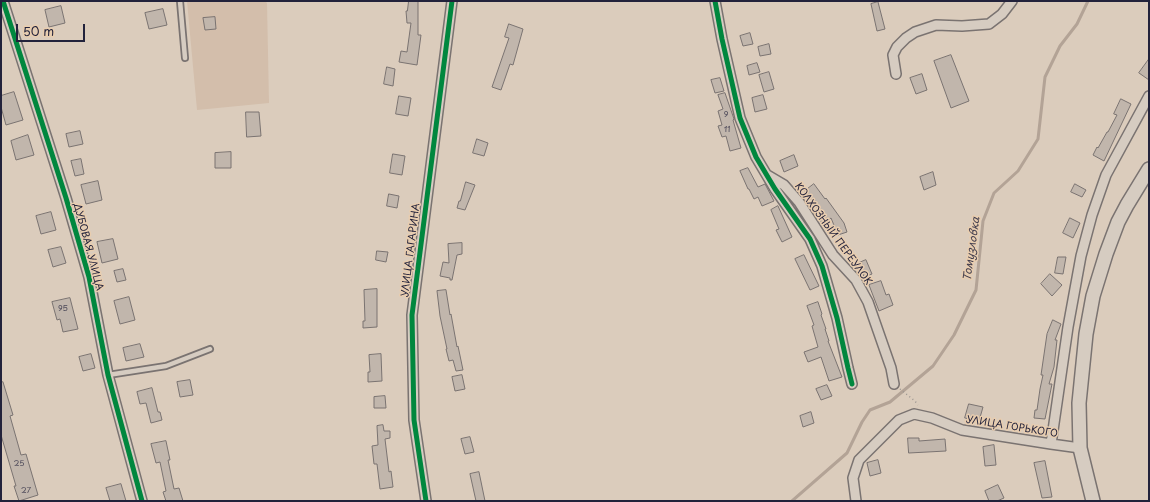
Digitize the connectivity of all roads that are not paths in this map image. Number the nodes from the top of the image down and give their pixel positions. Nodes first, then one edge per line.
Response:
1 (3, 1) edge
2 (180, 1) edge
3 (452, 1) edge
4 (715, 1) edge
5 (1012, 1) edge
6 (185, 58) dead end
7 (896, 74) dead end
8 (1149, 96) edge
9 (1149, 169) edge
10 (766, 174) junction
11 (210, 349) dead end
12 (108, 374) junction
13 (852, 384) dead end
14 (894, 384) road end
15 (1051, 444) junction
16 (1080, 448) junction
17 (142, 501) edge
18 (426, 501) edge
19 (856, 501) edge
20 (1093, 501) edge

1 - 12 street, ДУБОВАЯ УЛИЦА
2 - 6 lane
3 - 18 street, УЛИЦА ГАГАРИНА
4 - 10 street, КОЛХОЗНЫЙ ПЕРЕУЛОК
5 - 7 street
8 - 15 street
9 - 16 main road
10 - 13 street, КОЛХОЗНЫЙ ПЕРЕУЛОК
10 - 14 street, КОЛХОЗНЫЙ ПЕРЕУЛОК
11 - 12 lane
12 - 17 street, ДУБОВАЯ УЛИЦА
15 - 16 street, УЛИЦА ГОРЬКОГО
15 - 19 street, УЛИЦА ГОРЬКОГО
16 - 20 main road

